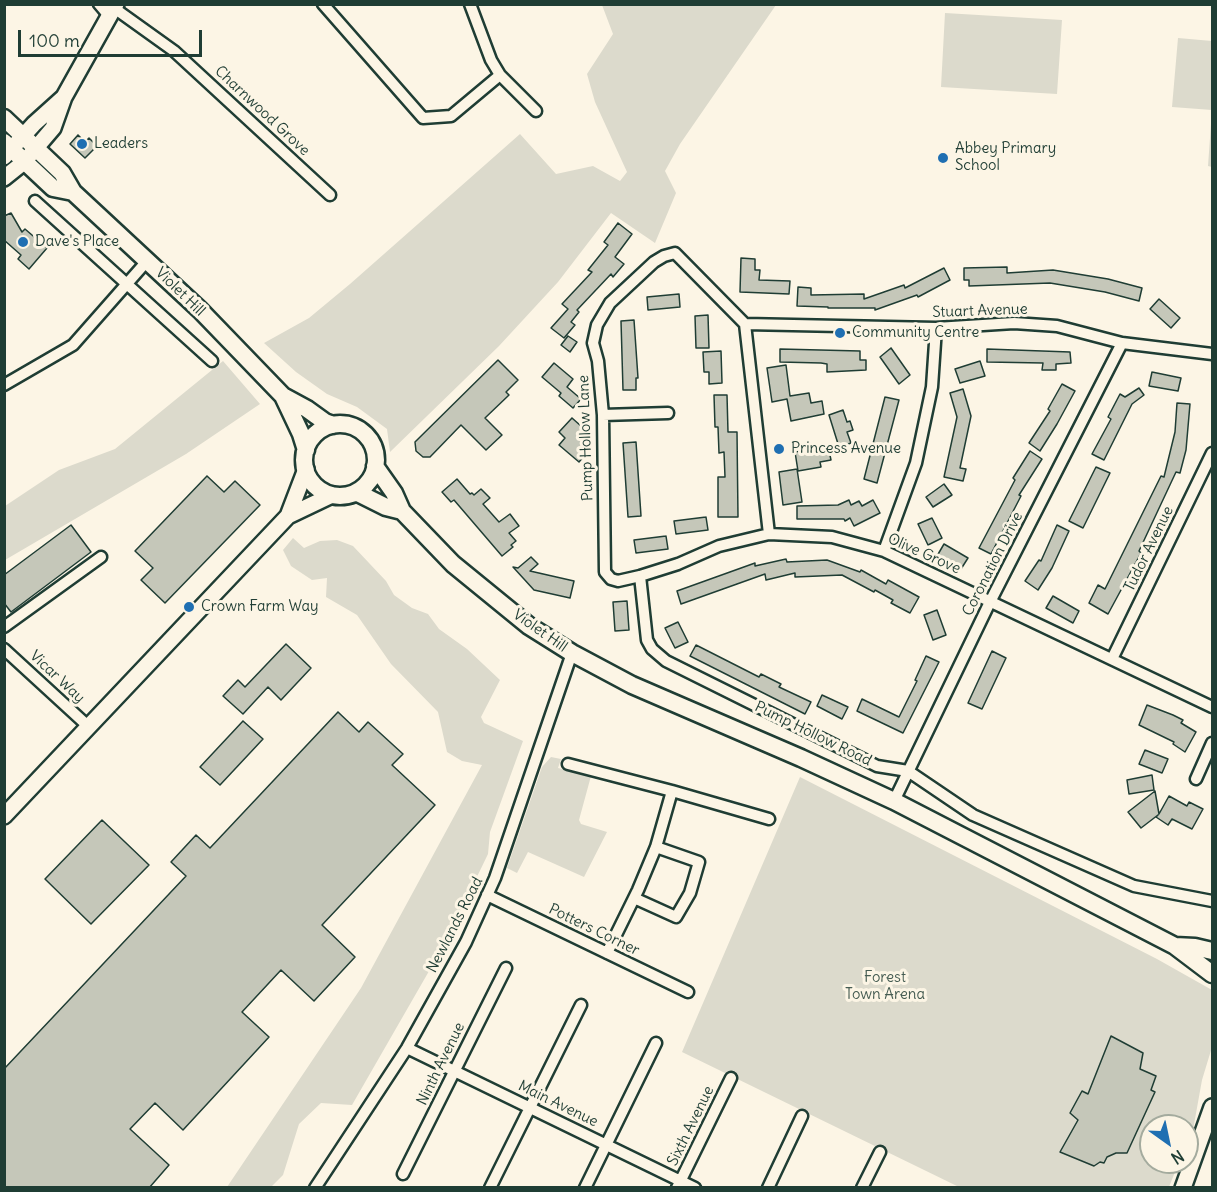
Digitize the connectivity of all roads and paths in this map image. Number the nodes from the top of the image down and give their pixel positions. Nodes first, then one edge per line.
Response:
1 (99, 4) edge
2 (323, 4) edge
3 (470, 4) edge
4 (114, 10) edge
5 (500, 75) junction
6 (536, 111) dead end
7 (4, 118) edge
8 (17, 149) edge
9 (4, 178) edge
10 (330, 195) dead end
11 (35, 201) dead end
12 (147, 261) junction
13 (127, 284) junction
14 (745, 324) junction
15 (936, 328) junction
16 (1122, 343) junction
17 (1212, 354) edge
18 (213, 361) dead end
19 (4, 385) edge
20 (283, 396) junction
21 (668, 413) dead end
22 (603, 415) junction
23 (333, 425) junction
24 (306, 450) junction
25 (1212, 453) edge
26 (375, 466) junction
27 (306, 469) junction
28 (356, 492) junction
29 (332, 495) junction
30 (402, 511) junction
31 (288, 516) junction
32 (769, 534) junction
33 (605, 540) joint
34 (884, 551) junction
35 (101, 557) dead end
36 (640, 576) junction
37 (990, 602) junction
38 (4, 627) edge
39 (4, 649) edge
40 (572, 653) junction
41 (1112, 659) junction
42 (1212, 707) edge
43 (89, 727) junction
44 (1212, 743) edge
45 (568, 764) dead end
46 (908, 771) junction
47 (1196, 779) dead end
48 (672, 791) junction
49 (894, 801) junction
50 (4, 816) edge
51 (769, 819) dead end
52 (656, 847) junction
53 (487, 895) junction
54 (634, 898) junction
55 (1212, 901) edge
56 (1212, 945) edge
57 (1175, 946) junction
58 (1195, 946) junction
59 (1212, 951) edge
60 (608, 953) junction
61 (1212, 959) edge
62 (506, 968) dead end
63 (1212, 974) edge
64 (688, 992) dead end
65 (581, 1005) dead end
66 (656, 1043) dead end
67 (407, 1048) junction
68 (454, 1071) junction
69 (731, 1078) dead end
70 (529, 1107) junction
71 (1212, 1107) edge
72 (802, 1116) dead end
73 (606, 1144) junction
74 (880, 1152) dead end
75 (403, 1174) dead end
76 (679, 1184) edge
77 (315, 1188) edge
78 (490, 1188) edge
79 (585, 1188) edge
80 (695, 1188) edge
81 (768, 1188) edge
82 (862, 1188) edge
83 (1183, 1188) edge

1 - 4 street, Charnwood Grove
2 - 5 street
3 - 5 street
4 - 8 street
4 - 10 street, Charnwood Grove
5 - 6 street
7 - 8 main road, Violet Hill
8 - 9 street
8 - 12 main road, Violet Hill
11 - 13 street
12 - 13 street
12 - 20 main road, Violet Hill
13 - 18 street
13 - 19 street
14 - 15 street, Stuart Avenue
14 - 22 street, Pump Hollow Lane
14 - 32 street
15 - 16 street, Stuart Avenue
15 - 34 street
16 - 17 street, Stuart Avenue
16 - 37 street, Coronation Drive
20 - 23 main road, Violet Hill
20 - 24 main road, Violet Hill
21 - 22 street
22 - 33 street, Pump Hollow Lane
23 - 24 main road
23 - 26 main road
24 - 27 main road
25 - 41 street, Tudor Avenue
26 - 28 main road
26 - 30 main road, Violet Hill
27 - 29 main road
27 - 31 street
28 - 29 main road
28 - 30 main road, Violet Hill
29 - 31 street
30 - 40 main road, Violet Hill
31 - 43 street
32 - 34 street, Olive Grove
32 - 36 street, Olive Grove
33 - 36 street, Olive Grove
34 - 37 street, Olive Grove
35 - 38 street
36 - 46 street, Pump Hollow Road
37 - 41 street, Olive Grove
37 - 46 street, Coronation Drive
39 - 43 street, Vicar Way
40 - 49 main road, Pump Hollow Road
40 - 53 street, Newlands Road
41 - 42 street, Olive Grove
43 - 50 street
44 - 47 street
45 - 48 street
46 - 49 street, Coronation Drive
46 - 55 street, Pump Hollow Road
48 - 51 street
48 - 52 street
49 - 57 main road, Pump Hollow Road
52 - 54 street
52 - 54 street
53 - 60 street, Potters Corner
53 - 67 street, Newlands Road
54 - 60 street
56 - 58 main road
57 - 58 main road, Pump Hollow Road
57 - 63 main road, Pump Hollow Road
58 - 59 main road, Pump Hollow Road
58 - 61 main road
60 - 64 street, Potters Corner
62 - 68 street, Ninth Avenue
65 - 70 street
66 - 73 street
67 - 68 street, Main Avenue
67 - 77 street, Newlands Road
68 - 70 street, Main Avenue
68 - 75 street, Ninth Avenue
69 - 76 street, Sixth Avenue
70 - 73 street, Main Avenue
70 - 78 street
71 - 83 street
72 - 81 street
73 - 76 street, Main Avenue
73 - 79 street
74 - 82 street
76 - 80 street, Main Avenue

